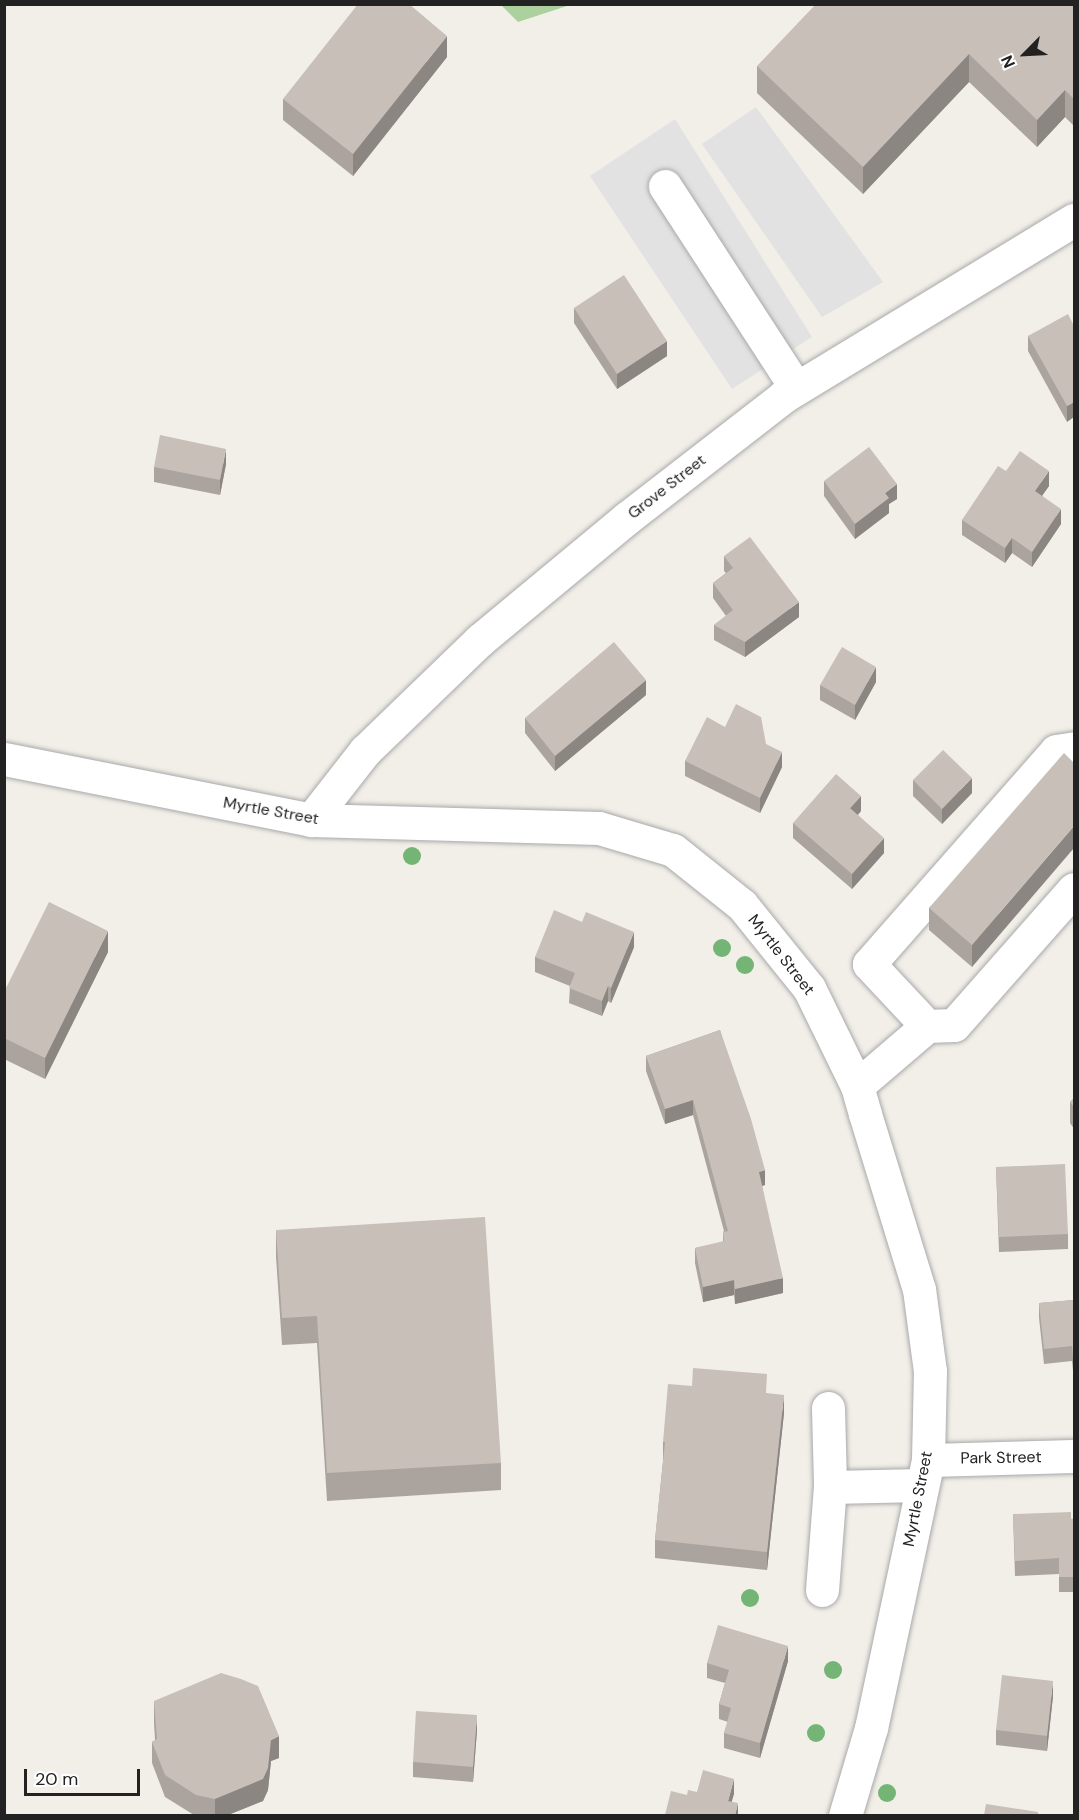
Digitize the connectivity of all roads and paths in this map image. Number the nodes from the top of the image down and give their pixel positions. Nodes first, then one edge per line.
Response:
1 (665, 186) dead end
2 (1074, 220) edge
3 (796, 388) junction
4 (1074, 748) edge
5 (4, 759) edge
6 (311, 820) junction
7 (1074, 889) edge
8 (927, 1026) junction
9 (857, 1086) junction
10 (828, 1408) dead end
11 (1074, 1456) edge
12 (925, 1472) junction
13 (830, 1487) junction
14 (822, 1590) dead end
15 (845, 1815) edge

1 - 3 street
2 - 3 street, Grove Street
3 - 6 street, Grove Street
4 - 8 street
5 - 6 street, Myrtle Street
6 - 9 street, Myrtle Street
7 - 8 street
8 - 9 street
9 - 12 street, Myrtle Street
10 - 13 street
11 - 12 street, Park Street
12 - 13 street, Park Street
12 - 15 street, Myrtle Street
13 - 14 street

